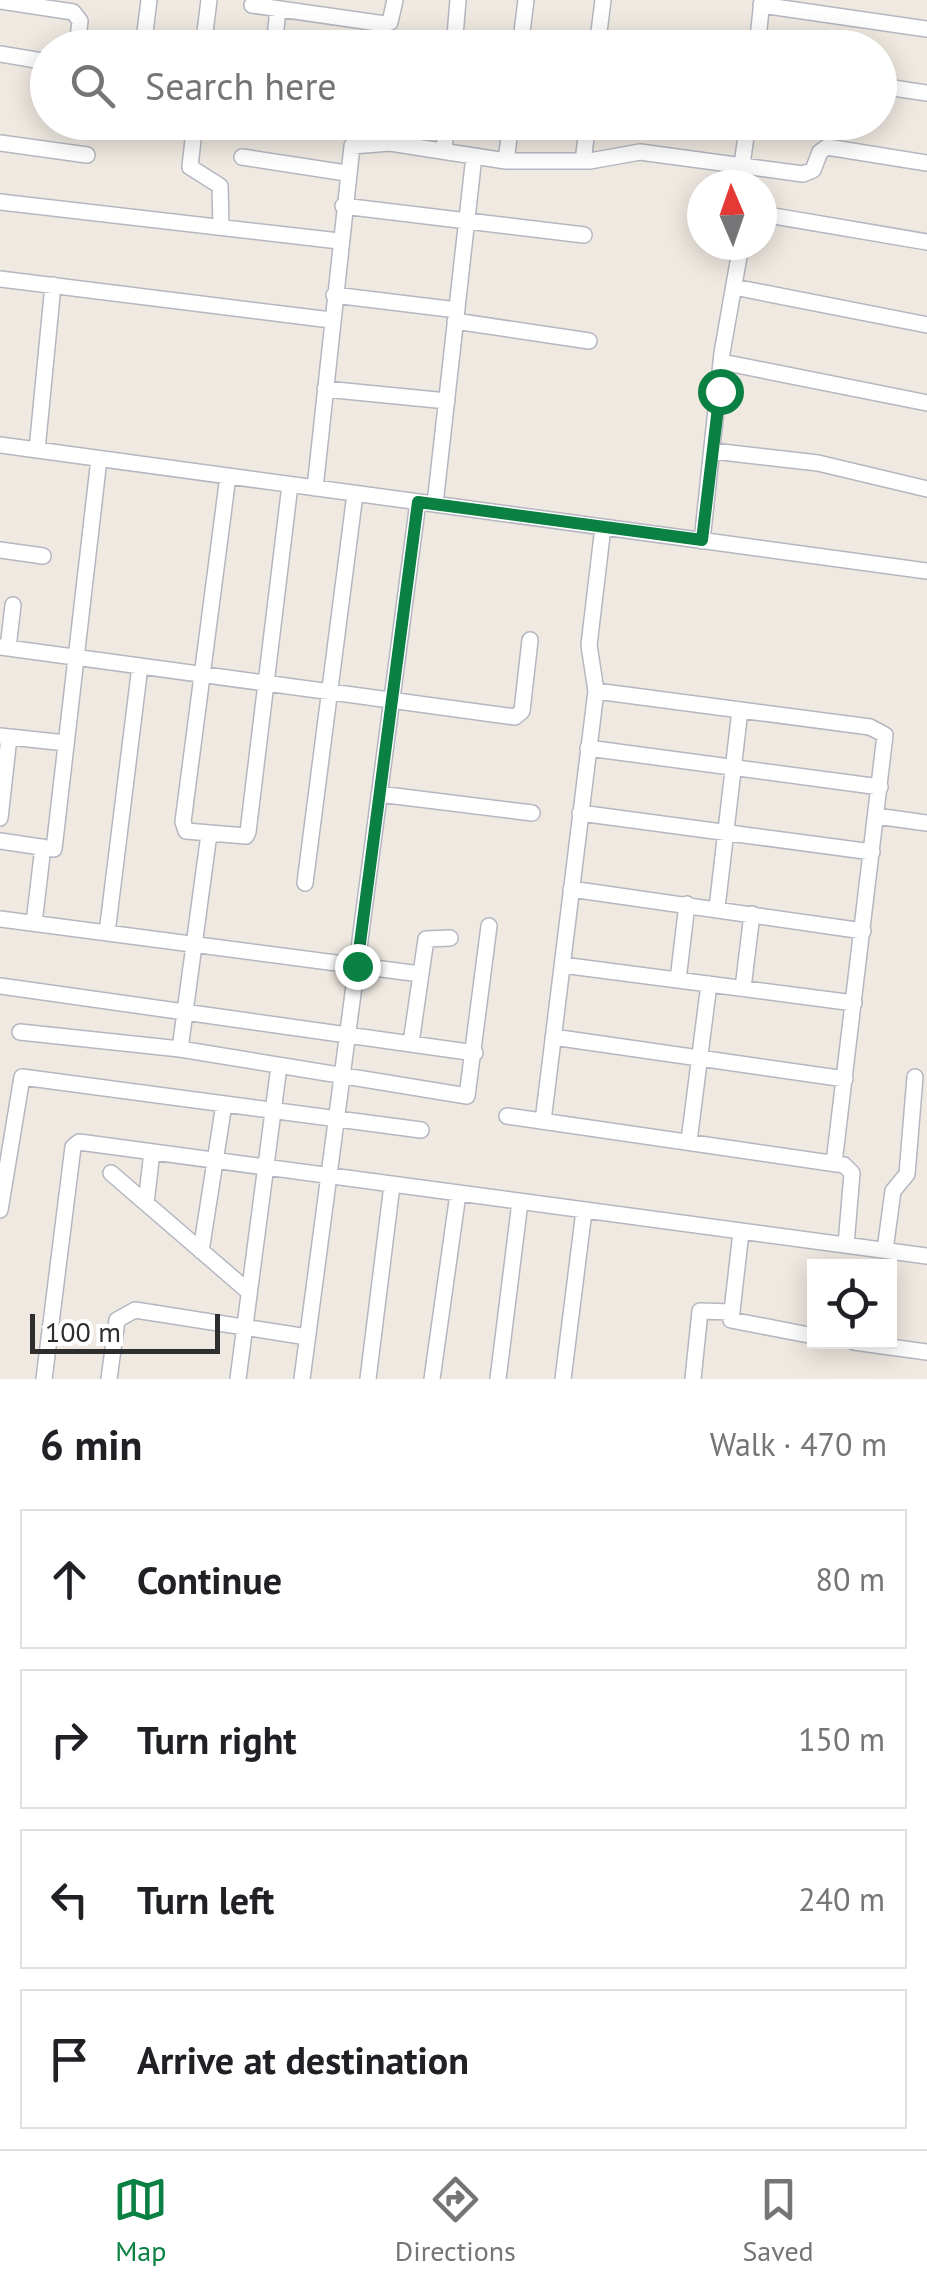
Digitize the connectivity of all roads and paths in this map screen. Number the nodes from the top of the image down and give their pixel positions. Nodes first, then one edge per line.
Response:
1 (149, 0) edge
2 (209, 0) edge
3 (395, 0) edge
4 (458, 0) edge
5 (526, 0) edge
6 (602, 0) edge
7 (0, 1) edge
8 (762, 3) edge
9 (252, 5) dead end
10 (278, 9) junction
11 (927, 29) edge
12 (79, 30) edge
13 (145, 30) edge
14 (205, 30) edge
15 (276, 30) edge
16 (456, 30) edge
17 (522, 30) edge
18 (599, 30) edge
19 (758, 30) edge
20 (0, 54) edge
21 (30, 59) edge
22 (897, 89) edge
23 (927, 93) edge
24 (193, 140) edge
25 (445, 140) edge
26 (508, 140) edge
27 (586, 140) edge
28 (748, 140) edge
29 (0, 143) edge
30 (444, 150) junction
31 (87, 155) dead end
32 (242, 156) dead end
33 (474, 156) junction
34 (506, 161) junction
35 (583, 161) junction
36 (927, 162) edge
37 (747, 166) junction
38 (747, 170) edge
39 (346, 173) junction
40 (0, 202) edge
41 (342, 206) junction
42 (777, 217) edge
43 (466, 221) junction
44 (221, 226) junction
45 (584, 235) dead end
46 (339, 241) junction
47 (927, 242) edge
48 (739, 260) edge
49 (0, 278) edge
50 (53, 285) junction
51 (734, 288) junction
52 (334, 295) junction
53 (456, 316) junction
54 (332, 320) junction
55 (927, 325) edge
56 (589, 340) dead end
57 (722, 362) junction
58 (325, 388) junction
59 (447, 401) junction
60 (927, 403) edge
61 (0, 446) edge
62 (37, 450) junction
63 (713, 451) junction
64 (99, 459) junction
65 (228, 476) junction
66 (290, 485) junction
67 (315, 488) junction
68 (927, 489) edge
69 (355, 494) junction
70 (418, 502) junction
71 (436, 504) junction
72 (603, 527) junction
73 (702, 540) junction
74 (0, 550) edge
75 (43, 556) dead end
76 (927, 571) edge
77 (14, 605) dead end
78 (530, 640) dead end
79 (4, 648) edge
80 (76, 657) junction
81 (140, 666) junction
82 (204, 674) junction
83 (267, 683) junction
84 (596, 691) junction
85 (330, 692) junction
86 (394, 700) junction
87 (740, 710) junction
88 (4, 736) edge
89 (66, 743) junction
90 (588, 748) junction
91 (734, 767) junction
92 (880, 787) junction
93 (380, 794) junction
94 (532, 813) dead end
95 (580, 813) junction
96 (876, 816) junction
97 (0, 818) edge
98 (927, 823) edge
99 (209, 834) junction
100 (726, 834) junction
101 (0, 841) edge
102 (43, 848) junction
103 (872, 852) junction
104 (305, 884) dead end
105 (571, 889) junction
106 (687, 904) junction
107 (718, 908) junction
108 (752, 914) junction
109 (0, 919) edge
110 (34, 924) junction
111 (489, 926) dead end
112 (862, 930) junction
113 (107, 933) junction
114 (450, 938) dead end
115 (192, 944) junction
116 (562, 964) junction
117 (357, 966) junction
118 (420, 974) junction
119 (678, 980) junction
120 (709, 984) junction
121 (0, 986) edge
122 (744, 988) junction
123 (854, 1003) junction
124 (185, 1012) junction
125 (20, 1032) dead end
126 (347, 1034) junction
127 (554, 1037) junction
128 (411, 1043) junction
129 (180, 1049) junction
130 (475, 1053) junction
131 (700, 1058) junction
132 (280, 1066) junction
133 (341, 1076) junction
134 (915, 1077) dead end
135 (844, 1078) junction
136 (224, 1104) junction
137 (272, 1111) junction
138 (507, 1116) dead end
139 (334, 1121) junction
140 (543, 1121) junction
141 (422, 1130) dead end
142 (689, 1141) junction
143 (152, 1152) junction
144 (216, 1161) junction
145 (834, 1163) junction
146 (264, 1168) junction
147 (112, 1173) dead end
148 (329, 1176) junction
149 (392, 1185) junction
150 (458, 1194) junction
151 (520, 1202) junction
152 (146, 1203) junction
153 (0, 1210) edge
154 (584, 1211) junction
155 (741, 1232) junction
156 (846, 1245) junction
157 (884, 1250) junction
158 (201, 1251) junction
159 (927, 1256) edge
160 (249, 1292) junction
161 (731, 1312) junction
162 (244, 1326) junction
163 (807, 1335) edge
164 (307, 1337) junction
165 (897, 1348) edge
166 (927, 1352) edge
167 (44, 1379) edge
168 (110, 1379) edge
169 (238, 1379) edge
170 (302, 1379) edge
171 (368, 1379) edge
172 (432, 1379) edge
173 (498, 1379) edge
174 (563, 1379) edge
175 (693, 1379) edge

1 - 13 street
2 - 14 street
3 - 10 street
4 - 16 street
5 - 17 street
6 - 18 street
7 - 12 street
8 - 11 street
8 - 19 street
9 - 10 street
10 - 15 street
20 - 21 street
22 - 23 street
24 - 44 street
25 - 30 street
26 - 34 street
27 - 35 street
28 - 37 street
29 - 31 street
30 - 33 street
30 - 39 street
32 - 39 street
33 - 34 street
33 - 43 street
34 - 35 street
35 - 37 street
36 - 37 street
37 - 38 street
39 - 41 street
40 - 44 street
41 - 43 street
41 - 46 street
42 - 47 street
43 - 45 street
43 - 53 street
44 - 46 street
46 - 52 street
48 - 51 street
49 - 50 street
50 - 54 street
50 - 62 street
51 - 55 street
51 - 57 street
52 - 53 street
52 - 54 street
53 - 56 street
53 - 59 street
54 - 58 street
57 - 60 street
57 - 63 street
58 - 59 street
58 - 67 street
59 - 71 street
61 - 62 street
62 - 64 street
63 - 68 street
63 - 73 street
64 - 65 street
64 - 80 street
65 - 66 street
65 - 82 street
66 - 67 street
66 - 83 street
67 - 69 street
69 - 70 street
69 - 85 street
70 - 71 street
70 - 86 street
71 - 72 street
72 - 73 street
72 - 84 street
73 - 76 street
74 - 75 street
77 - 79 street
78 - 86 street
79 - 80 street
80 - 81 street
80 - 89 street
81 - 82 street
81 - 113 street
82 - 83 street
82 - 99 street
83 - 85 street
83 - 99 street
84 - 87 street
84 - 90 street
85 - 86 street
85 - 104 street
86 - 93 street
87 - 91 street
87 - 92 street
88 - 89 street
88 - 97 street
89 - 102 street
90 - 91 street
90 - 95 street
91 - 92 street
91 - 100 street
92 - 96 street
93 - 94 street
93 - 117 street
95 - 100 street
95 - 105 street
96 - 98 street
96 - 103 street
99 - 115 street
100 - 103 street
100 - 107 street
101 - 102 street
102 - 110 street
103 - 112 street
105 - 106 street
105 - 116 street
106 - 107 street
106 - 119 street
107 - 108 street
108 - 112 street
108 - 122 street
109 - 110 street
110 - 113 street
111 - 130 street
112 - 123 street
113 - 115 street
114 - 118 street
115 - 117 street
115 - 124 street
116 - 119 street
116 - 127 street
117 - 118 street
117 - 126 street
118 - 128 street
119 - 120 street
120 - 122 street
120 - 131 street
121 - 124 street
122 - 123 street
123 - 135 street
124 - 126 street
124 - 129 street
125 - 129 street
126 - 128 street
126 - 133 street
127 - 131 street
127 - 140 street
128 - 130 street
129 - 132 street
130 - 133 street
131 - 135 street
131 - 142 street
132 - 133 street
132 - 137 street
133 - 139 street
134 - 157 street
135 - 145 street
136 - 137 street
136 - 144 street
136 - 153 street
137 - 139 street
137 - 146 street
138 - 140 street
139 - 141 street
139 - 148 street
140 - 142 street
142 - 145 street
143 - 144 street
143 - 152 street
143 - 167 street
144 - 146 street
144 - 158 street
145 - 156 street
146 - 148 street
146 - 160 street
147 - 152 street
148 - 149 street
148 - 164 street
149 - 150 street
149 - 171 street
150 - 151 street
150 - 172 street
151 - 154 street
151 - 173 street
152 - 158 street
154 - 155 street
154 - 174 street
155 - 156 street
155 - 161 street
156 - 157 street
157 - 159 street
158 - 160 street
160 - 162 street
161 - 163 street
161 - 175 street
162 - 164 street
162 - 168 street
162 - 169 street
164 - 170 street
165 - 166 street

